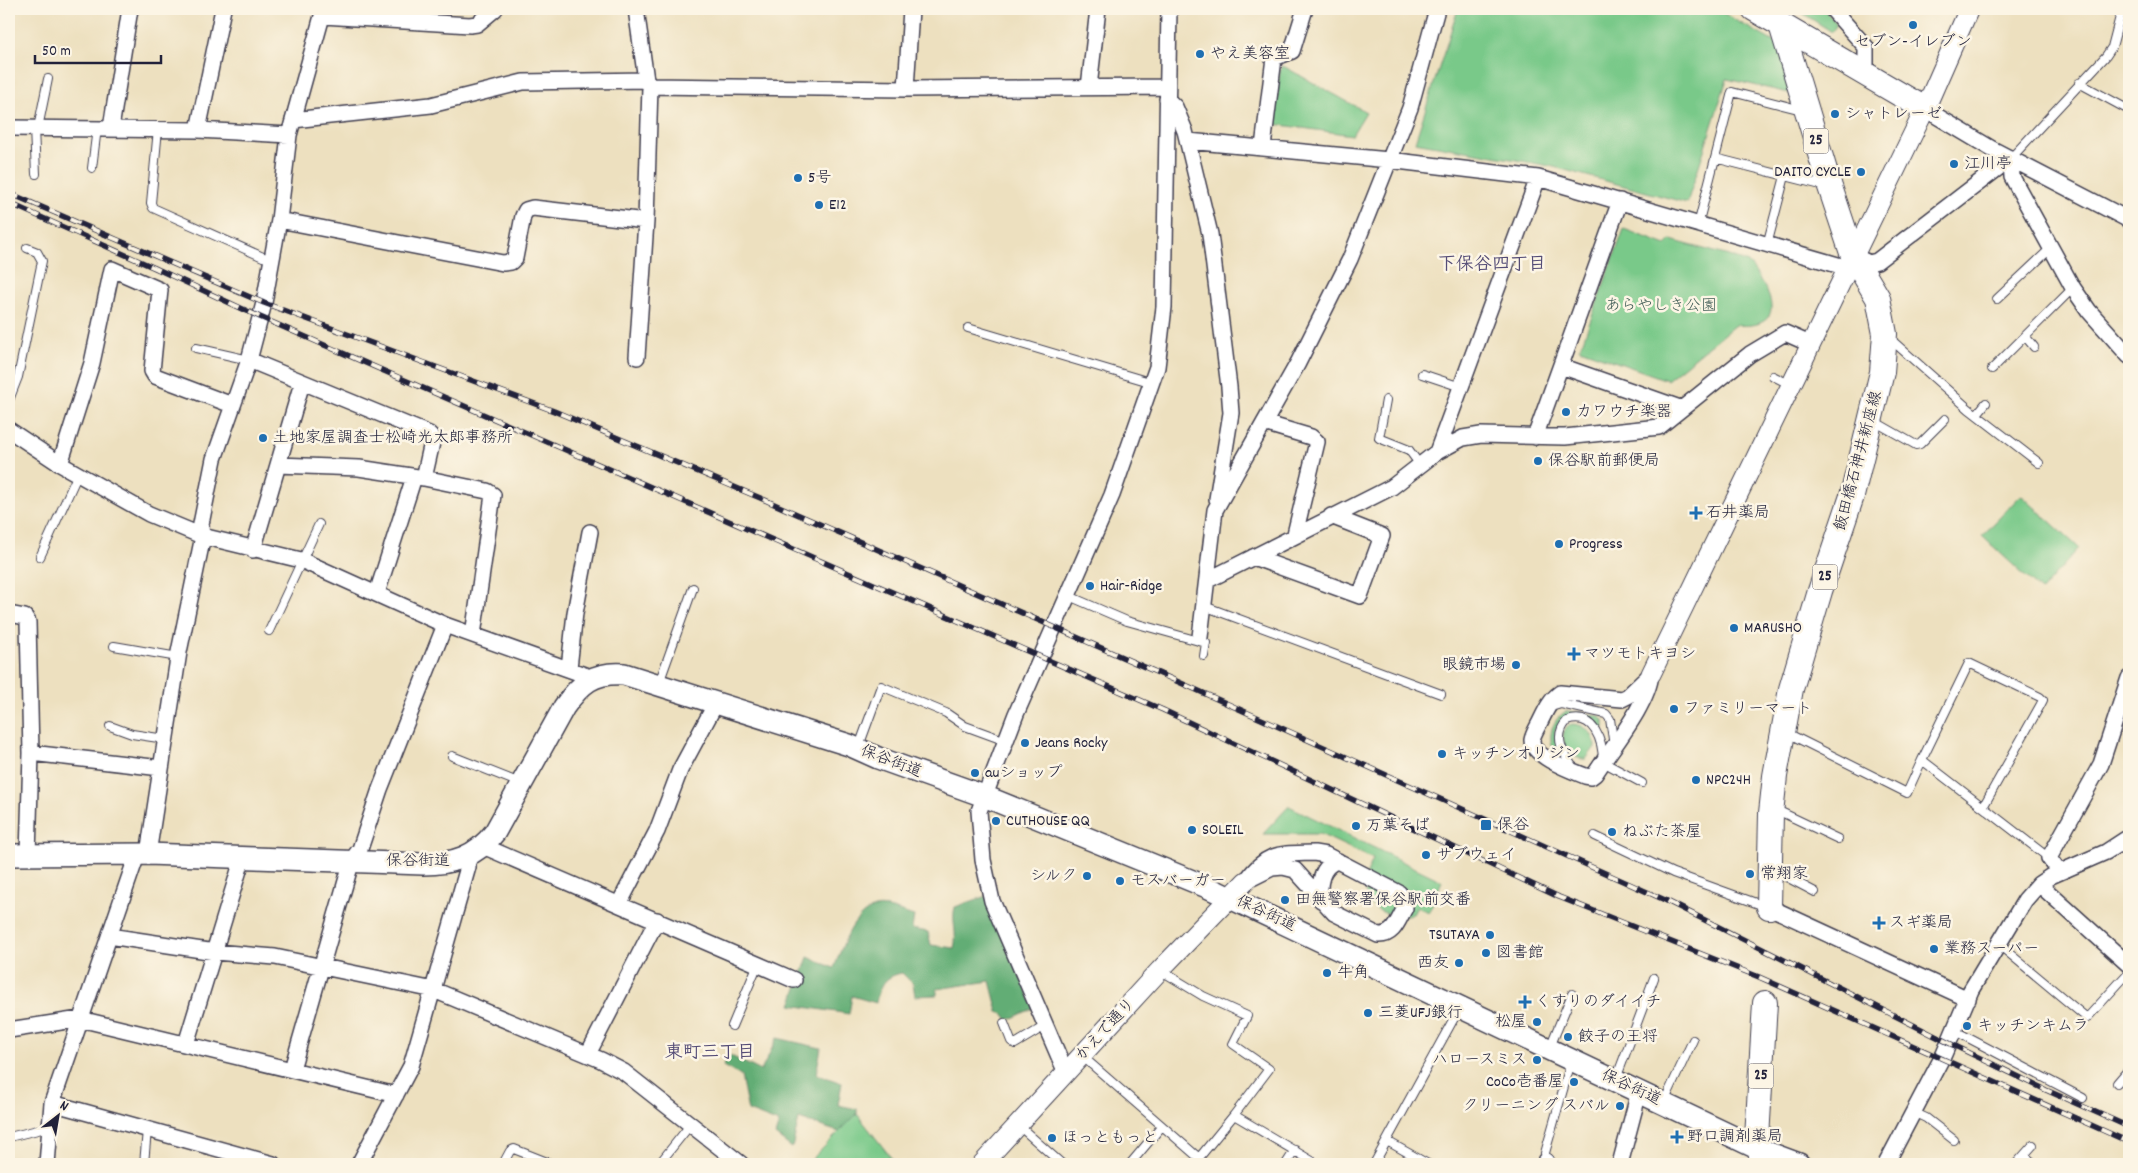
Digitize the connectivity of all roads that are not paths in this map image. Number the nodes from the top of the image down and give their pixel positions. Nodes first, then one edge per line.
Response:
1 (10, 9) edge
2 (130, 9) edge
3 (223, 9) edge
4 (495, 9) edge
5 (636, 9) edge
6 (911, 9) edge
7 (1098, 9) edge
8 (1169, 9) edge
9 (1305, 9) edge
10 (1437, 9) edge
11 (1754, 9) edge
12 (1832, 9) edge
13 (1968, 9) edge
14 (2122, 9) edge
15 (323, 12) edge
16 (9, 16) edge
17 (1781, 17) edge
18 (1866, 74) junction
19 (48, 79) dead end
20 (648, 83) junction
21 (2079, 83) junction
22 (1089, 87) junction
23 (906, 89) junction
24 (1167, 93) junction
25 (1925, 108) junction
26 (2129, 110) edge
27 (1806, 111) junction
28 (293, 120) junction
29 (9, 128) edge
30 (36, 128) junction
31 (104, 128) junction
32 (158, 129) junction
33 (198, 130) junction
34 (289, 135) junction
35 (1188, 142) junction
36 (1263, 147) junction
37 (1715, 158) junction
38 (2010, 158) junction
39 (1389, 160) junction
40 (92, 168) dead end
41 (36, 174) dead end
42 (1785, 176) junction
43 (1538, 178) junction
44 (1830, 188) junction
45 (1620, 201) junction
46 (279, 220) junction
47 (2129, 220) edge
48 (646, 221) junction
49 (1698, 225) junction
50 (1767, 245) junction
51 (27, 248) dead end
52 (2051, 248) junction
53 (273, 259) junction
54 (1850, 262) junction
55 (2074, 288) junction
56 (1997, 299) dead end
57 (968, 328) dead end
58 (1885, 334) junction
59 (2024, 336) junction
60 (1810, 344) junction
61 (2034, 347) dead end
62 (196, 348) dead end
63 (2129, 356) edge
64 (637, 357) dead end
65 (250, 360) junction
66 (1561, 366) junction
67 (1992, 369) dead end
68 (1422, 374) dead end
69 (1773, 376) dead end
70 (302, 382) junction
71 (1153, 382) junction
72 (1790, 385) junction
73 (1461, 387) junction
74 (9, 400) edge
75 (1386, 400) dead end
76 (1986, 403) dead end
77 (232, 405) junction
78 (1680, 408) junction
79 (1977, 414) junction
80 (1871, 419) junction
81 (1945, 419) dead end
82 (1264, 422) junction
83 (9, 430) edge
84 (1535, 437) junction
85 (1437, 452) junction
86 (2039, 463) dead end
87 (60, 464) junction
88 (278, 464) junction
89 (1420, 465) junction
90 (78, 474) junction
91 (419, 478) junction
92 (1215, 510) junction
93 (1331, 516) junction
94 (319, 524) dead end
95 (590, 532) dead end
96 (1294, 534) junction
97 (202, 536) junction
98 (253, 550) junction
99 (40, 557) dead end
100 (1253, 557) junction
101 (301, 560) junction
102 (1208, 580) junction
103 (693, 588) dead end
104 (376, 593) junction
105 (1069, 596) junction
106 (1204, 606) junction
107 (9, 614) edge
108 (445, 625) junction
109 (269, 631) dead end
110 (473, 635) junction
111 (1200, 639) junction
112 (114, 646) dead end
113 (1204, 656) dead end
114 (178, 657) junction
115 (569, 668) junction
116 (1651, 674) junction
117 (593, 678) junction
118 (2129, 678) edge
119 (658, 685) junction
120 (1441, 694) dead end
121 (716, 703) junction
122 (1545, 711) junction
123 (110, 726) dead end
124 (1783, 731) junction
125 (166, 739) junction
126 (1006, 741) junction
127 (1614, 747) junction
128 (858, 749) junction
129 (31, 753) junction
130 (452, 756) dead end
131 (1922, 760) junction
132 (1603, 762) junction
133 (161, 768) junction
134 (1577, 772) junction
135 (1642, 783) dead end
136 (521, 784) junction
137 (984, 796) junction
138 (1983, 807) junction
139 (1771, 813) junction
140 (1595, 836) dead end
141 (1838, 840) dead end
142 (2124, 841) edge
143 (475, 851) junction
144 (142, 854) junction
145 (18, 855) edge
146 (243, 857) junction
147 (2129, 857) edge
148 (2049, 858) junction
149 (352, 860) junction
150 (1338, 861) junction
151 (1768, 872) junction
152 (2059, 872) junction
153 (1246, 882) junction
154 (2039, 884) junction
155 (1816, 892) dead end
156 (1231, 898) junction
157 (1321, 900) junction
158 (619, 904) junction
159 (1769, 907) junction
160 (657, 920) junction
161 (109, 936) junction
162 (1998, 944) junction
163 (215, 952) junction
164 (758, 964) junction
165 (2129, 965) edge
166 (321, 966) junction
167 (1160, 970) junction
168 (2129, 972) edge
169 (1654, 978) dead end
170 (794, 980) dead end
171 (434, 990) junction
172 (1572, 994) dead end
173 (1968, 999) junction
174 (1765, 1003) dead end
175 (1460, 1007) junction
176 (80, 1019) junction
177 (1004, 1023) dead end
178 (732, 1026) dead end
179 (1045, 1026) junction
180 (9, 1030) edge
181 (1954, 1031) junction
182 (1693, 1040) dead end
183 (186, 1044) junction
184 (1549, 1049) junction
185 (588, 1054) junction
186 (1082, 1056) junction
187 (1572, 1060) junction
188 (292, 1069) junction
189 (2129, 1069) edge
190 (1066, 1073) junction
191 (1616, 1081) junction
192 (2117, 1083) dead end
193 (1639, 1092) junction
194 (396, 1095) junction
195 (2083, 1098) dead end
196 (52, 1103) junction
197 (1663, 1104) junction
198 (1913, 1112) junction
199 (1234, 1115) junction
200 (691, 1124) junction
201 (1018, 1125) junction
202 (1162, 1126) junction
203 (50, 1127) junction
204 (147, 1130) junction
205 (9, 1137) edge
206 (1954, 1140) dead end
207 (1387, 1141) junction
208 (2033, 1145) dead end
209 (1295, 1150) junction
210 (2024, 1155) junction
211 (1762, 1157) edge
212 (1196, 1161) edge
213 (1545, 1163) edge
214 (47, 1164) edge
215 (144, 1164) edge
216 (273, 1164) edge
217 (359, 1164) edge
218 (502, 1164) edge
219 (552, 1164) edge
220 (659, 1164) edge
221 (741, 1164) edge
222 (982, 1164) edge
223 (1062, 1164) edge
224 (1130, 1164) edge
225 (1286, 1164) edge
226 (1317, 1164) edge
227 (1374, 1164) edge
228 (1428, 1164) edge
229 (1620, 1164) edge
230 (1799, 1164) edge
231 (1886, 1164) edge
232 (2016, 1164) edge
233 (2034, 1164) edge

1 - 16 lane
2 - 31 street
3 - 33 street
4 - 15 street
5 - 20 street
6 - 23 street
7 - 22 street
8 - 24 street
9 - 36 street
10 - 39 street
11 - 17 main road
12 - 18 street
13 - 25 street
14 - 21 lane
15 - 28 street
17 - 18 main road
17 - 27 main road, 飯田橋石神井新座線 / 25
18 - 25 main road
19 - 30 lane
20 - 23 street
20 - 28 street
20 - 48 street
21 - 26 lane
21 - 38 lane
22 - 23 street
22 - 24 street
24 - 35 street
24 - 71 street
25 - 38 street
25 - 54 street
27 - 37 lane
27 - 44 main road, 飯田橋石神井新座線 / 25
28 - 34 street
29 - 30 street
30 - 31 street
30 - 41 lane
31 - 32 street
31 - 40 lane
32 - 33 street
32 - 53 lane
33 - 34 street
34 - 46 street
35 - 36 street
35 - 92 street
36 - 39 street
37 - 42 lane
37 - 49 lane
38 - 47 street
38 - 52 street
38 - 54 street
39 - 43 street
39 - 82 street
42 - 44 lane
42 - 50 lane
43 - 45 street
43 - 73 street
44 - 54 main road, 飯田橋石神井新座線 / 25
45 - 49 street
45 - 66 street
46 - 48 street
46 - 53 street
48 - 64 street
49 - 50 street
50 - 54 street
51 - 74 lane
52 - 55 street
52 - 56 lane
53 - 65 street
54 - 58 main road, 飯田橋石神井新座線 / 25
54 - 60 street
55 - 59 lane
55 - 63 street
57 - 71 lane
58 - 79 lane
58 - 80 main road, 飯田橋石神井新座線 / 25
59 - 61 lane
59 - 67 lane
60 - 72 street
60 - 78 street
62 - 65 lane
65 - 70 street
65 - 77 street
66 - 78 street
66 - 84 street
68 - 73 lane
69 - 72 lane
70 - 88 street
70 - 91 street
71 - 105 street
72 - 116 street
73 - 85 street
75 - 89 lane
76 - 79 lane
77 - 87 street
77 - 97 street
78 - 84 street
79 - 86 lane
80 - 81 lane
80 - 124 main road, 飯田橋石神井新座線 / 25
82 - 92 street
82 - 96 street
83 - 87 street
84 - 85 street
85 - 89 street
87 - 90 street
88 - 91 street
88 - 98 street
89 - 93 street
90 - 97 street
90 - 99 lane
91 - 104 street
91 - 110 street
92 - 102 street
93 - 96 street
93 - 100 street
94 - 101 lane
95 - 115 street
96 - 100 street
97 - 98 street
97 - 114 street
98 - 101 street
100 - 102 street
101 - 104 street
101 - 109 lane
102 - 106 street
103 - 119 lane
104 - 108 street
105 - 111 lane
105 - 126 street
106 - 111 street
106 - 120 lane
107 - 129 street
108 - 110 street
108 - 149 street
110 - 115 street
111 - 113 lane
112 - 114 lane
114 - 125 street
115 - 117 street
116 - 122 street
116 - 127 street
117 - 119 main road, 保谷街道
117 - 136 main road, 保谷街道
118 - 148 street
119 - 121 main road, 保谷街道
121 - 128 main road, 保谷街道
121 - 158 street
122 - 127 lane
122 - 134 street
123 - 125 lane
124 - 131 lane
124 - 139 main road, 飯田橋石神井新座線 / 25
125 - 133 street
126 - 128 lane
126 - 137 street
127 - 132 street
128 - 137 main road, 保谷街道
129 - 133 street
129 - 145 street
130 - 136 lane
131 - 138 lane
131 - 138 lane
132 - 134 street
132 - 134 lane
132 - 135 lane
133 - 144 street
136 - 143 main road, 保谷街道
137 - 156 main road, 保谷街道
137 - 179 street
138 - 148 lane
139 - 141 lane
139 - 151 main road, 飯田橋石神井新座線 / 25
140 - 159 lane
142 - 147 lane
142 - 152 street
143 - 149 main road, 保谷街道
143 - 158 street
143 - 171 street
144 - 145 main road, 保谷街道
144 - 146 main road, 保谷街道
144 - 161 street
146 - 149 main road, 保谷街道
146 - 163 street
148 - 152 street
149 - 166 street
150 - 153 street
150 - 157 street
150 - 157 street
151 - 155 lane
151 - 159 main road, 飯田橋石神井新座線 / 25
152 - 154 street
153 - 156 street, かえで通り
153 - 157 street
154 - 162 street
154 - 165 street
156 - 167 street, かえで通り
156 - 175 main road, 保谷街道
158 - 160 street
159 - 173 street
160 - 164 street
160 - 185 street
161 - 163 street
161 - 176 street
162 - 168 lane
162 - 173 street
163 - 166 street
163 - 183 street
164 - 170 street
164 - 178 lane
166 - 171 street
166 - 188 street
167 - 186 street, かえで通り
167 - 199 lane
169 - 191 lane
171 - 185 street
171 - 194 street
172 - 184 lane
173 - 181 street
174 - 211 main road, 25
175 - 184 main road, 保谷街道
175 - 207 lane
176 - 180 street
176 - 183 street
176 - 196 street
177 - 179 lane
179 - 190 street
181 - 195 lane
181 - 198 street
182 - 197 lane
183 - 188 street
184 - 187 main road, 保谷街道
185 - 200 street
186 - 190 street, かえで通り
186 - 202 lane
187 - 191 main road, 保谷街道
187 - 213 lane
188 - 194 street
189 - 192 lane
190 - 201 street, かえで通り
191 - 193 main road, 保谷街道
193 - 197 main road, 保谷街道
193 - 229 street
194 - 217 street
196 - 203 street
196 - 204 street
197 - 211 main road, 保谷街道
198 - 206 lane
198 - 231 street
199 - 209 lane
199 - 212 lane
200 - 220 lane
200 - 221 street
201 - 222 street, かえで通り
201 - 223 lane
202 - 212 lane
202 - 224 lane
203 - 205 lane
203 - 214 street
204 - 215 lane
204 - 216 street
207 - 227 lane
207 - 228 lane
208 - 210 lane
209 - 225 lane
209 - 226 lane
210 - 232 lane
210 - 233 lane
211 - 230 main road, 保谷街道
218 - 219 lane

